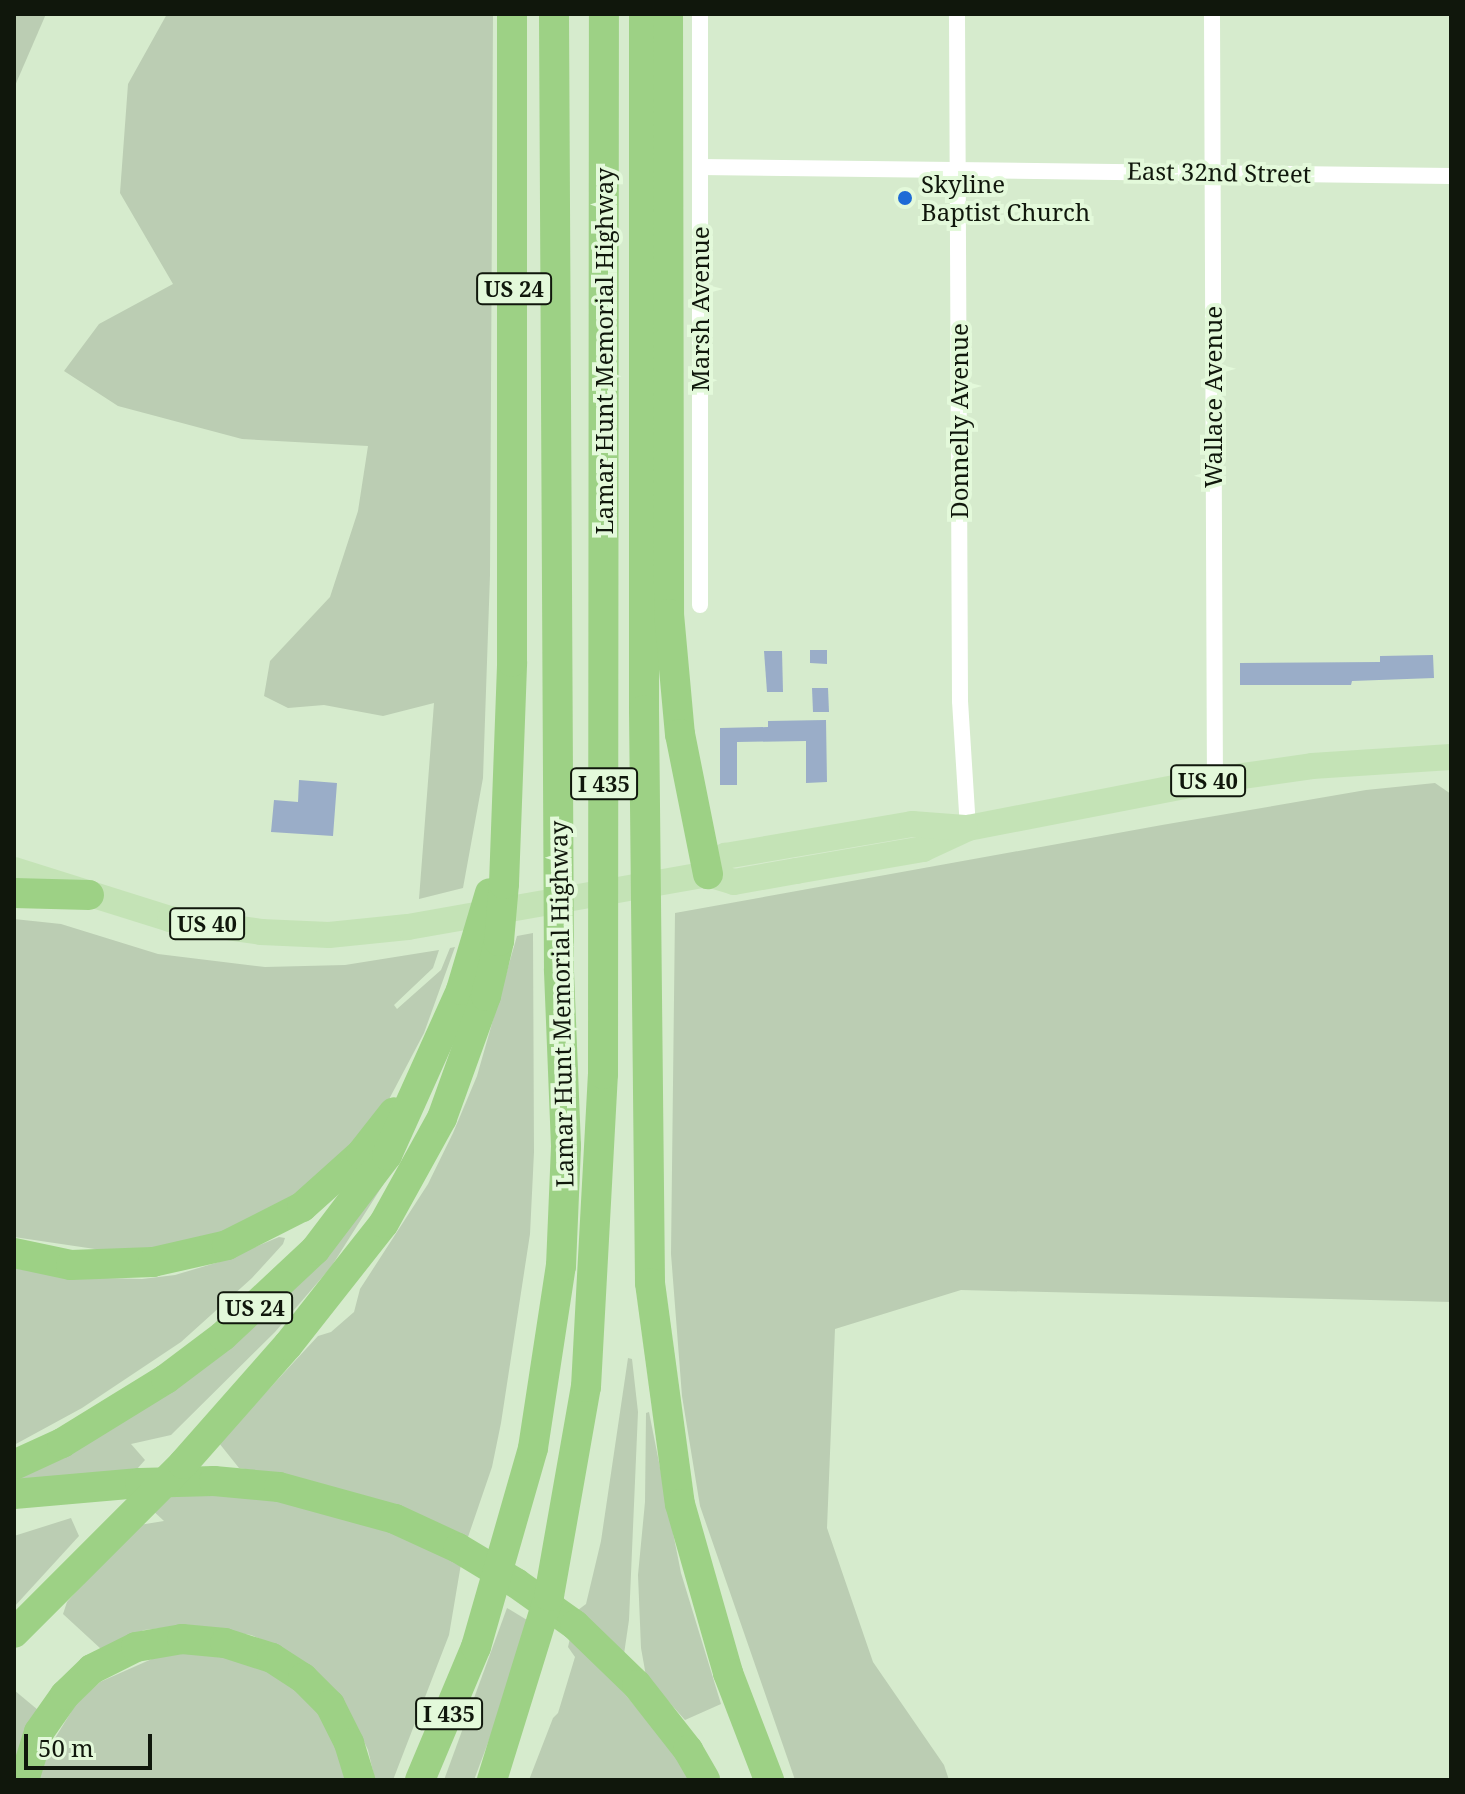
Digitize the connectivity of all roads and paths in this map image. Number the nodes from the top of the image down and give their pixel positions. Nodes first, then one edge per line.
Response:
1 (512, 14) edge
2 (554, 14) edge
3 (604, 14) edge
4 (644, 14) edge
5 (668, 14) edge
6 (700, 14) edge
7 (957, 14) edge
8 (1212, 14) edge
9 (700, 167) junction
10 (958, 169) junction
11 (1212, 172) junction
12 (1451, 176) edge
13 (700, 605) dead end
14 (510, 751) junction
15 (1451, 757) edge
16 (1215, 780) junction
17 (968, 828) junction
18 (14, 870) edge
19 (696, 878) junction
20 (14, 893) edge
21 (89, 895) junction
22 (423, 1076) junction
23 (14, 1253) edge
24 (14, 1465) edge
25 (14, 1494) edge
26 (14, 1633) edge
27 (24, 1780) edge
28 (360, 1780) edge
29 (420, 1780) edge
30 (492, 1780) edge
31 (705, 1780) edge
32 (769, 1780) edge

1 - 14 highway, US 24
2 - 29 highway, Lamar Hunt Memorial Highway / I 435
3 - 30 highway, Lamar Hunt Memorial Highway / I 435
4 - 32 highway
5 - 19 highway
6 - 9 street, Marsh Avenue
7 - 10 street, Donnelly Avenue
8 - 11 street, Wallace Avenue
9 - 10 street, East 32nd Street
9 - 13 street, Marsh Avenue
10 - 11 street, East 32nd Street
10 - 17 street, Donnelly Avenue
11 - 12 street, East 32nd Street
11 - 16 street, Wallace Avenue
14 - 22 highway, US 24
14 - 26 highway
15 - 16 main road, US 40
16 - 17 main road, US 40
17 - 19 main road, US 40
18 - 21 main road, US 40
19 - 21 main road, US 40
20 - 21 highway
22 - 23 highway
22 - 24 highway, US 24
25 - 31 highway
27 - 28 highway

